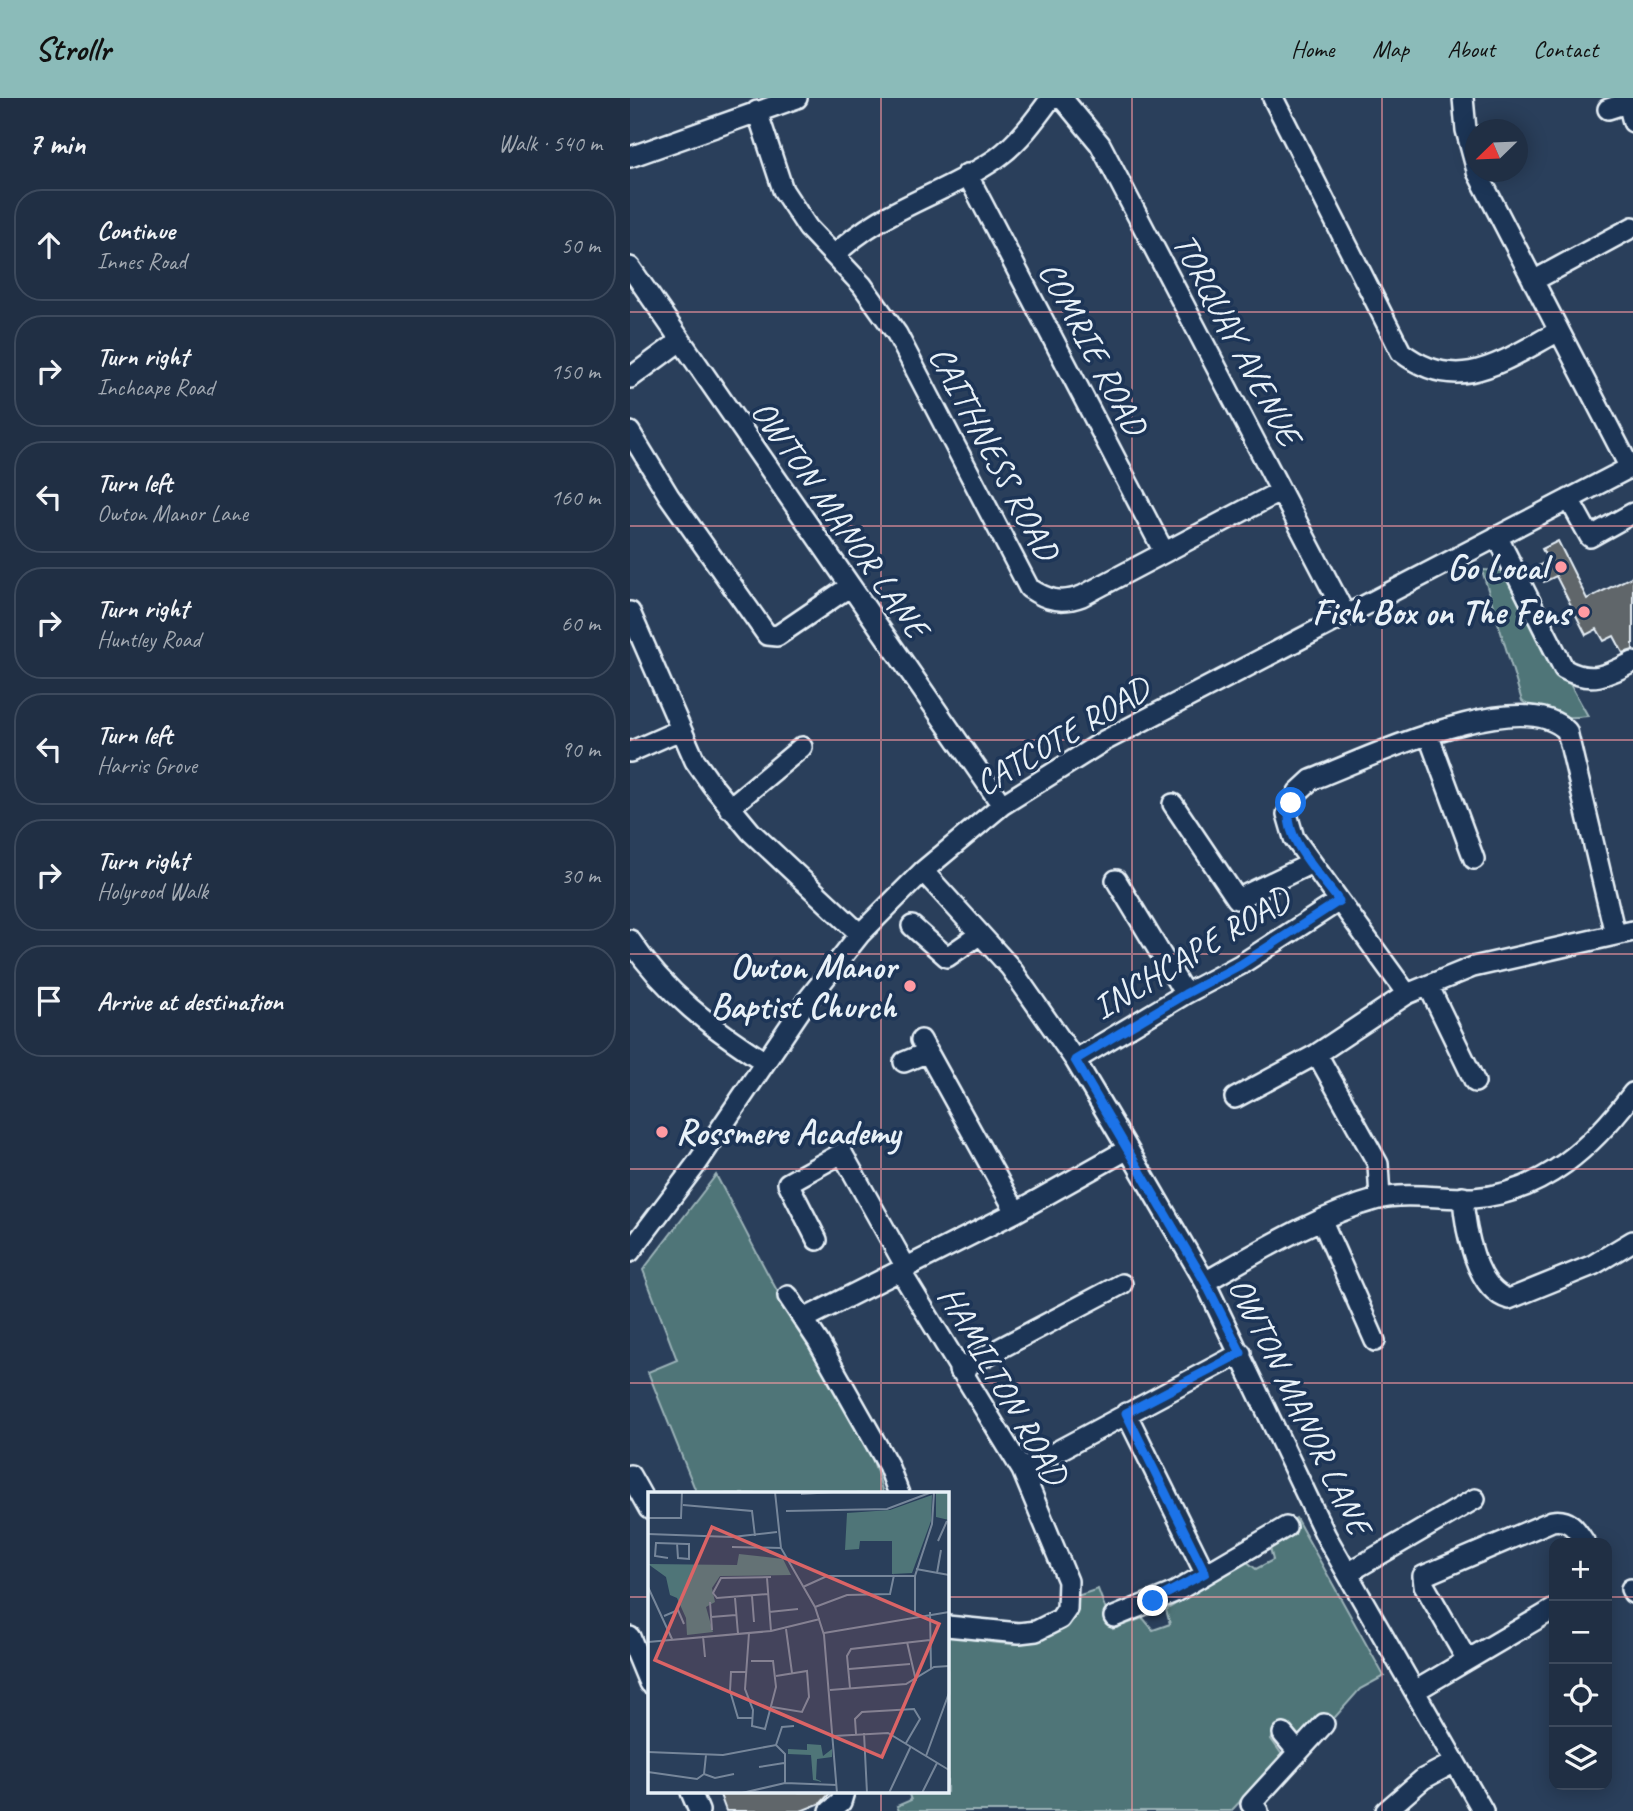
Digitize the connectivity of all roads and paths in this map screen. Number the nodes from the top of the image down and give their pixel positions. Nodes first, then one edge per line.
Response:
1 (796, 98) edge
2 (1051, 98) edge
3 (1062, 98) edge
4 (1273, 98) edge
5 (1464, 98) edge
6 (1630, 102) edge
7 (1608, 109) dead end
8 (757, 111) junction
9 (1465, 119) edge
10 (1633, 122) edge
11 (630, 157) edge
12 (967, 174) junction
13 (1483, 182) edge
14 (1633, 227) edge
15 (835, 255) junction
16 (631, 272) edge
17 (1533, 281) junction
18 (1559, 331) junction
19 (680, 341) junction
20 (630, 378) edge
21 (630, 432) edge
22 (1631, 467) edge
23 (1281, 491) junction
24 (1574, 507) junction
25 (1633, 513) edge
26 (1497, 536) junction
27 (1164, 552) junction
28 (849, 587) junction
29 (630, 612) edge
30 (1346, 616) junction
31 (1633, 662) edge
32 (680, 730) junction
33 (1428, 734) junction
34 (801, 746) dead end
35 (630, 752) edge
36 (1173, 804) dead end
37 (1002, 805) junction
38 (729, 808) junction
39 (1474, 859) dead end
40 (1312, 863) junction
41 (923, 871) junction
42 (1116, 880) dead end
43 (1339, 901) junction
44 (912, 926) dead end
45 (1624, 933) edge
46 (860, 934) junction
47 (979, 935) junction
48 (630, 940) edge
49 (1429, 987) junction
50 (1185, 994) junction
51 (1407, 994) junction
52 (1317, 1054) junction
53 (1075, 1060) junction
54 (765, 1062) junction
55 (904, 1062) dead end
56 (1473, 1083) dead end
57 (1633, 1093) edge
58 (1235, 1098) dead end
59 (1128, 1149) junction
60 (1463, 1198) junction
61 (1380, 1199) junction
62 (1016, 1212) junction
63 (1322, 1221) junction
64 (817, 1240) dead end
65 (1633, 1241) edge
66 (630, 1252) edge
67 (904, 1270) junction
68 (1205, 1282) junction
69 (1122, 1284) dead end
70 (788, 1296) dead end
71 (804, 1319) junction
72 (1375, 1341) dead end
73 (1241, 1353) junction
74 (959, 1370) junction
75 (1126, 1413) junction
76 (1021, 1469) junction
77 (630, 1475) edge
78 (898, 1492) edge
79 (1475, 1499) dead end
80 (648, 1507) edge
81 (1286, 1527) dead end
82 (1582, 1538) edge
83 (1205, 1573) junction
84 (1348, 1573) junction
85 (1549, 1612) edge
86 (1114, 1617) dead end
87 (948, 1626) edge
88 (639, 1647) edge
89 (1467, 1660) junction
90 (648, 1679) edge
91 (1415, 1691) junction
92 (1324, 1724) dead end
93 (1283, 1734) dead end
94 (1298, 1752) junction
95 (1455, 1762) junction
96 (692, 1794) edge
97 (843, 1794) edge
98 (1251, 1809) edge
99 (699, 1811) edge
100 (830, 1811) edge
101 (1386, 1811) edge
102 (1483, 1811) edge

1 - 8 street
2 - 12 street
3 - 23 street, TORQUAY AVENUE
4 - 18 street
5 - 9 street
6 - 7 street
6 - 10 street
8 - 11 street
8 - 15 street, CAITHNESS ROAD
12 - 15 street
12 - 27 street, COMRIE ROAD
13 - 17 street
14 - 17 street
15 - 27 street, CAITHNESS ROAD
16 - 19 street, OWTON MANOR LANE
17 - 18 street
18 - 22 street
19 - 20 street
19 - 28 street, OWTON MANOR LANE
21 - 28 street
22 - 24 street, CATCOTE ROAD
23 - 27 street, CAITHNESS ROAD
23 - 30 street, TORQUAY AVENUE
24 - 25 street
24 - 26 street, CATCOTE ROAD
26 - 30 street, CATCOTE ROAD
26 - 31 street
28 - 37 street, OWTON MANOR LANE
29 - 32 street
30 - 37 street, CATCOTE ROAD
32 - 35 street
32 - 38 street
33 - 39 street
33 - 40 street
33 - 45 street
34 - 38 street
36 - 40 street
37 - 41 street, CATCOTE ROAD
38 - 46 street
40 - 43 street
41 - 46 street, CATCOTE ROAD
41 - 47 street, OWTON MANOR LANE
42 - 50 street
43 - 50 street, INCHCAPE ROAD
43 - 51 street
44 - 47 street
45 - 49 street
46 - 54 street, CATCOTE ROAD
47 - 53 street, OWTON MANOR LANE
48 - 54 street
49 - 51 street
49 - 56 street
50 - 53 street, INCHCAPE ROAD
51 - 52 street
52 - 58 street
52 - 61 street
53 - 59 street, OWTON MANOR LANE
54 - 66 street, CATCOTE ROAD
55 - 62 street
57 - 60 street
59 - 62 street
59 - 68 street, OWTON MANOR LANE
60 - 61 street
60 - 65 street
61 - 63 street
62 - 67 street
63 - 68 street
63 - 72 street
64 - 67 street, HAMILTON ROAD
67 - 71 street
67 - 74 street, HAMILTON ROAD
68 - 73 street, OWTON MANOR LANE
69 - 74 street
70 - 71 street
71 - 78 street
73 - 75 street
73 - 84 street, OWTON MANOR LANE
74 - 76 street, HAMILTON ROAD
75 - 76 street
75 - 83 street
76 - 87 street, HAMILTON ROAD
77 - 80 street
79 - 84 street
81 - 83 street
82 - 89 street
83 - 86 street
84 - 91 street, OWTON MANOR LANE
85 - 89 street
88 - 90 street
89 - 91 street
91 - 95 street, OWTON MANOR LANE
92 - 94 street
93 - 94 street
94 - 98 street
95 - 101 street
95 - 102 street, OWTON MANOR LANE
96 - 99 street
97 - 100 street

